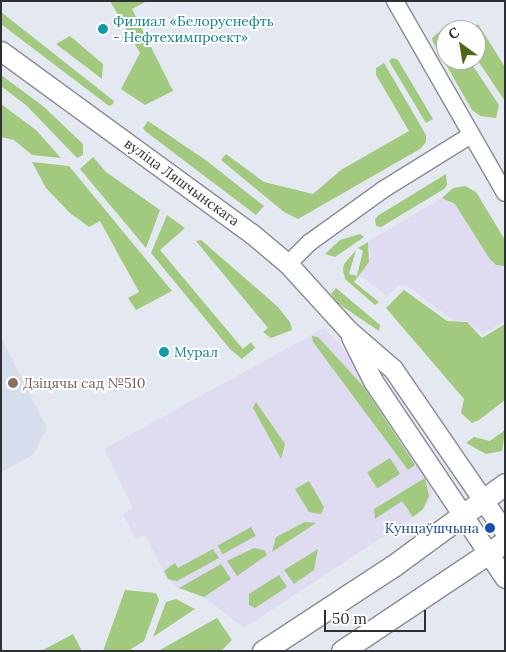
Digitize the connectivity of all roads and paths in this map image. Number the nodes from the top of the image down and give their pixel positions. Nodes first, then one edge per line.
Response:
1 (395, 1) edge
2 (1, 51) edge
3 (470, 135) junction
4 (505, 194) edge
5 (288, 264) junction
6 (348, 330) junction
7 (505, 484) edge
8 (484, 500) junction
9 (463, 516) junction
10 (505, 532) edge
11 (497, 548) edge
12 (505, 578) edge
13 (263, 651) edge
14 (342, 651) edge

1 - 3 street
2 - 5 main road, вуліца Ляшчынскага
3 - 4 street
3 - 5 street
5 - 6 main road, вуліца Ляшчынскага
6 - 8 main road, вуліца Ляшчынскага
6 - 9 main road, вуліца Ляшчынскага
7 - 8 main road
8 - 9 main road
8 - 10 main road, вуліца Ляшчынскага
9 - 11 main road, вуліца Ляшчынскага
9 - 13 main road
11 - 12 main road, вуліца Ляшчынскага
11 - 14 main road

